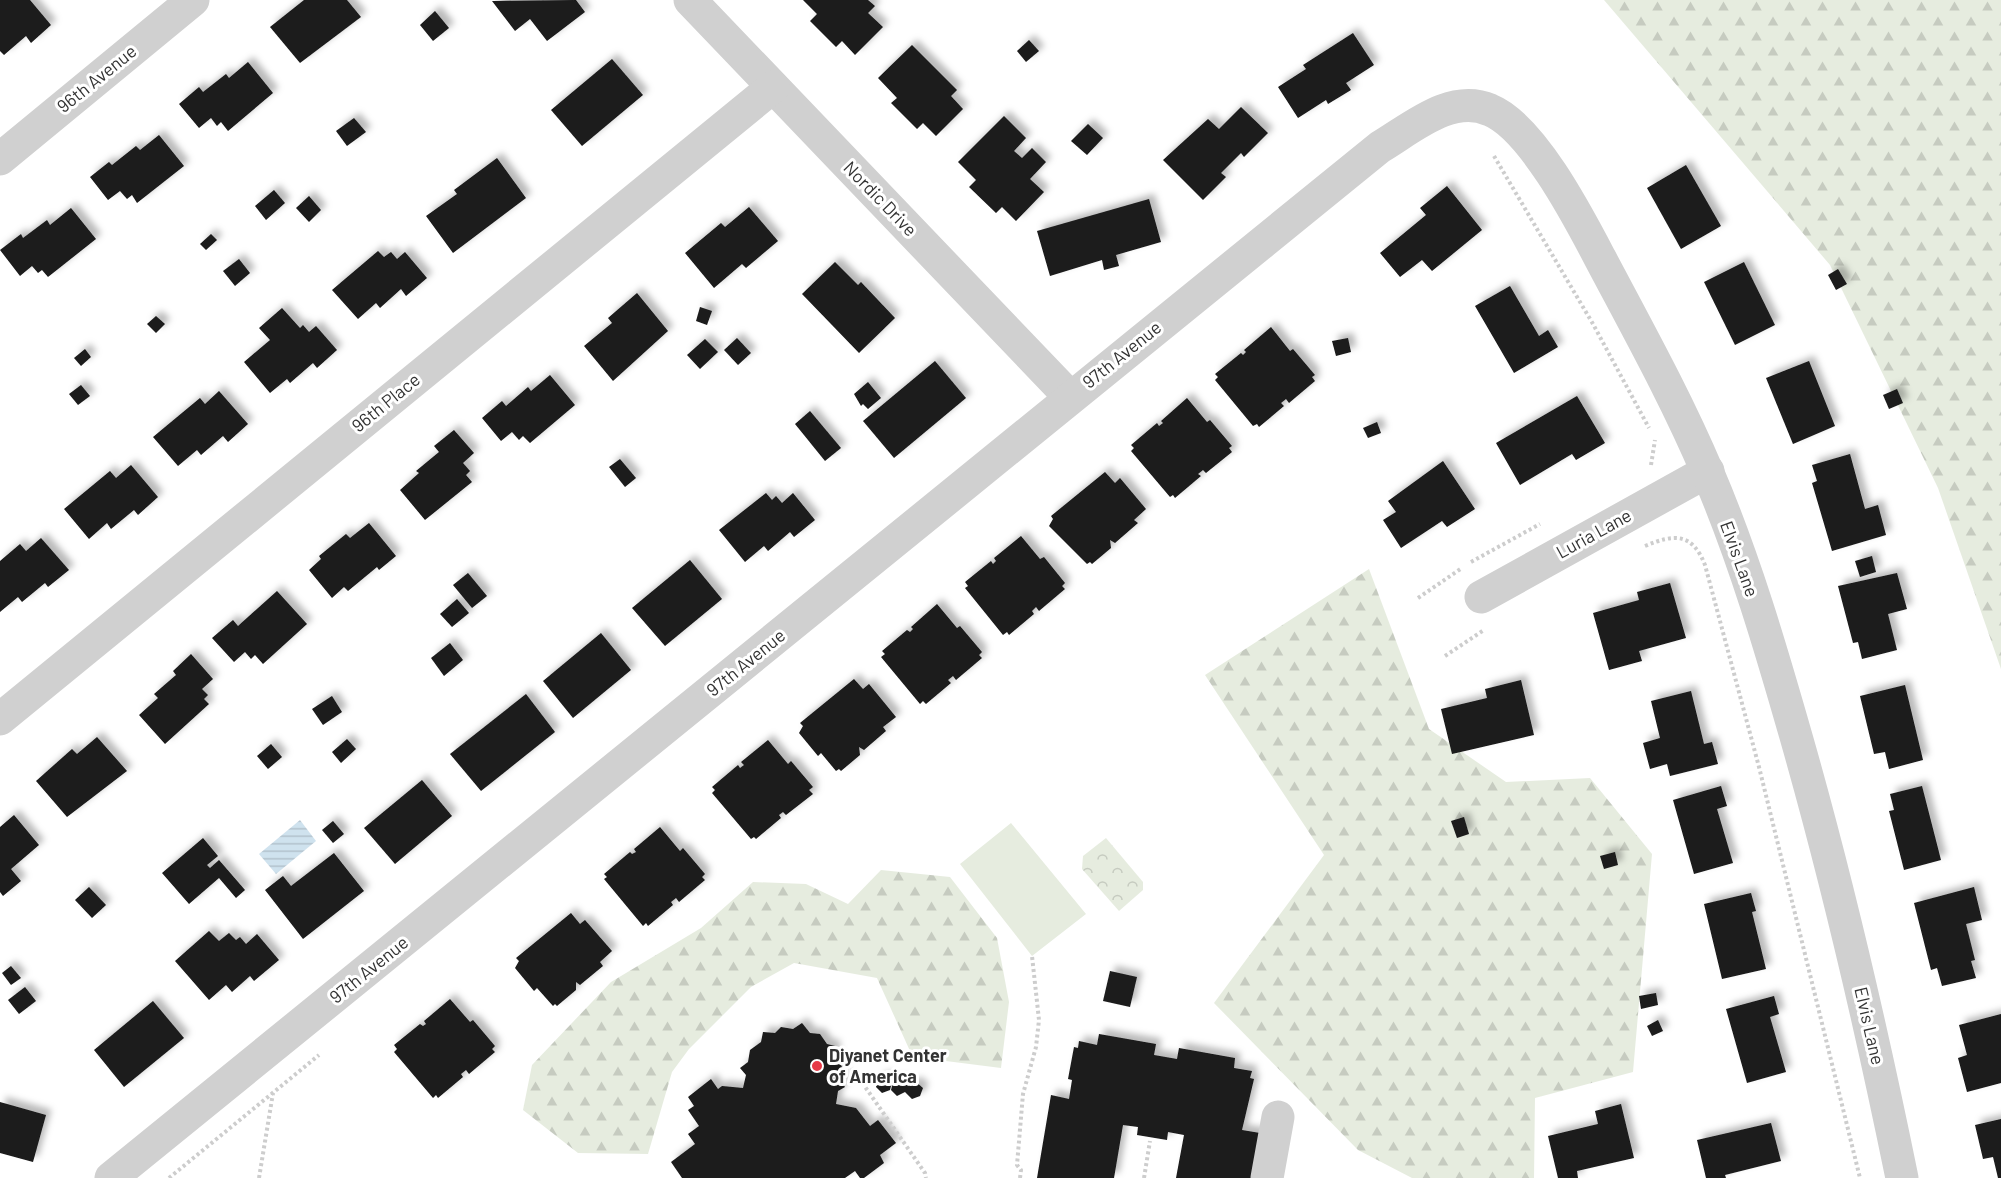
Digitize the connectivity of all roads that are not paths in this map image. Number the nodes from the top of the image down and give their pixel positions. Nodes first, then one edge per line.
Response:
1 (193, 0) edge
2 (690, 0) edge
3 (773, 87) junction
4 (1380, 147) joint
5 (0, 159) edge
6 (1070, 397) junction
7 (1708, 471) junction
8 (1486, 611) road end
9 (0, 719) edge
10 (1278, 1117) dead end
11 (111, 1178) edge
12 (1267, 1178) edge
13 (1902, 1178) edge

1 - 5 street, 96th Avenue
2 - 3 street, Nordic Drive
3 - 6 street, Nordic Drive
3 - 9 street, 96th Place
4 - 6 street, 97th Avenue
4 - 7 street, Elvis Lane
6 - 11 street, 97th Avenue
7 - 8 street, Luria Lane
7 - 13 street, Elvis Lane
10 - 12 street

